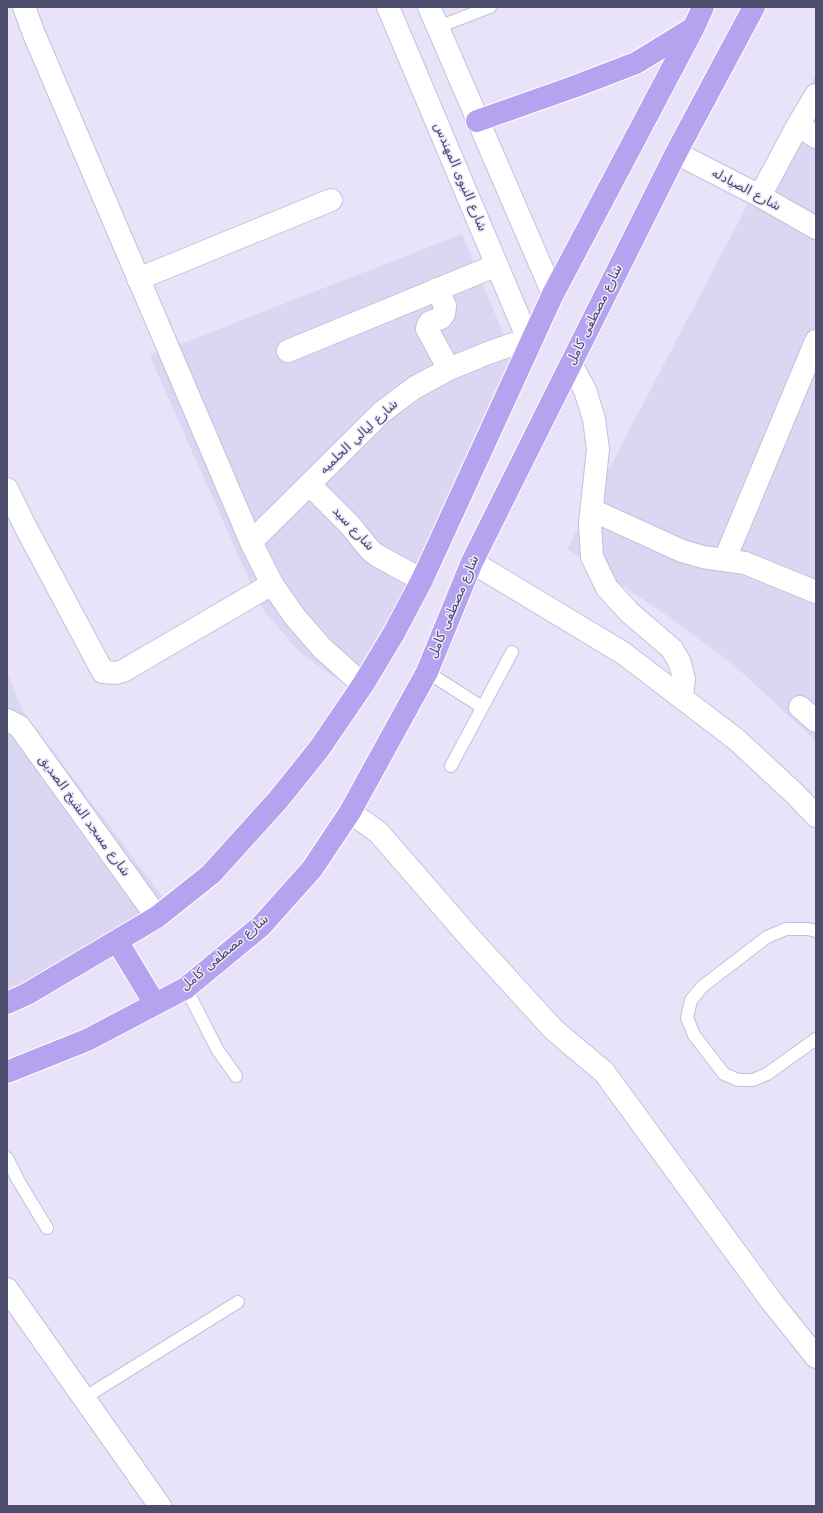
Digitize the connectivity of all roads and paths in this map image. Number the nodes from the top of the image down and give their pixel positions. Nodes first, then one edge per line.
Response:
1 (24, 7) edge
2 (388, 7) edge
3 (429, 7) edge
4 (490, 7) edge
5 (704, 7) edge
6 (754, 7) edge
7 (438, 27) junction
8 (694, 27) junction
9 (816, 95) edge
10 (477, 121) junction
11 (798, 125) junction
12 (816, 136) edge
13 (676, 153) junction
14 (760, 196) junction
15 (331, 200) dead end
16 (816, 228) edge
17 (497, 265) junction
18 (138, 279) junction
19 (437, 289) junction
20 (553, 294) junction
21 (816, 341) edge
22 (529, 343) junction
23 (288, 351) dead end
24 (571, 364) junction
25 (449, 369) junction
26 (309, 484) junction
27 (7, 490) edge
28 (592, 510) junction
29 (250, 542) junction
30 (725, 559) junction
31 (472, 562) junction
32 (422, 580) junction
33 (272, 584) junction
34 (816, 592) edge
35 (512, 652) dead end
36 (427, 672) junction
37 (364, 683) junction
38 (682, 697) junction
39 (482, 707) junction
40 (800, 707) dead end
41 (7, 720) edge
42 (816, 722) edge
43 (450, 766) dead end
44 (350, 812) junction
45 (816, 816) edge
46 (157, 918) junction
47 (816, 931) edge
48 (117, 941) junction
49 (186, 988) junction
50 (7, 1003) edge
51 (155, 1004) junction
52 (816, 1039) edge
53 (7, 1072) edge
54 (236, 1076) dead end
55 (7, 1158) edge
56 (47, 1228) dead end
57 (7, 1289) edge
58 (238, 1302) dead end
59 (816, 1357) edge
60 (84, 1398) junction
61 (160, 1506) edge

1 - 18 street
2 - 17 street, شارع النبوى المهندس
3 - 7 street
4 - 7 lane
5 - 8 main road
6 - 13 main road, شارع مصطفى كامل
7 - 10 street
8 - 10 main road
8 - 20 main road
9 - 11 street
10 - 20 street
11 - 12 street
11 - 14 street
13 - 14 street, شارع الصيادله
13 - 24 main road, شارع مصطفى كامل
14 - 16 street, شارع الصيادله
15 - 18 street
17 - 19 street
17 - 22 street, شارع النبوى المهندس
18 - 29 street
19 - 23 street
19 - 25 street
20 - 22 main road
21 - 30 street
22 - 25 street, شارع ليالي الحلميه
22 - 32 main road
24 - 28 street
24 - 31 main road, شارع مصطفى كامل
25 - 26 street, شارع ليالي الحلميه
26 - 29 street, شارع ليالي الحلميه
26 - 32 street, شارع سيد
27 - 33 street
28 - 30 street
28 - 38 street
29 - 33 street
30 - 34 street
31 - 36 main road, شارع مصطفى كامل
31 - 38 street
32 - 37 main road
33 - 37 street
35 - 39 lane
36 - 39 lane
36 - 44 main road, شارع مصطفى كامل
37 - 46 main road
38 - 45 street
39 - 43 lane
40 - 42 street
41 - 46 street, شارع مسجد الشيخ الصديق
44 - 49 main road, شارع مصطفى كامل
44 - 59 street
46 - 48 main road
47 - 52 lane
48 - 50 main road
48 - 51 main road
49 - 51 main road, شارع مصطفى كامل
49 - 54 lane
51 - 53 main road, شارع مصطفى كامل
55 - 56 lane
57 - 60 street
58 - 60 lane
60 - 61 street

